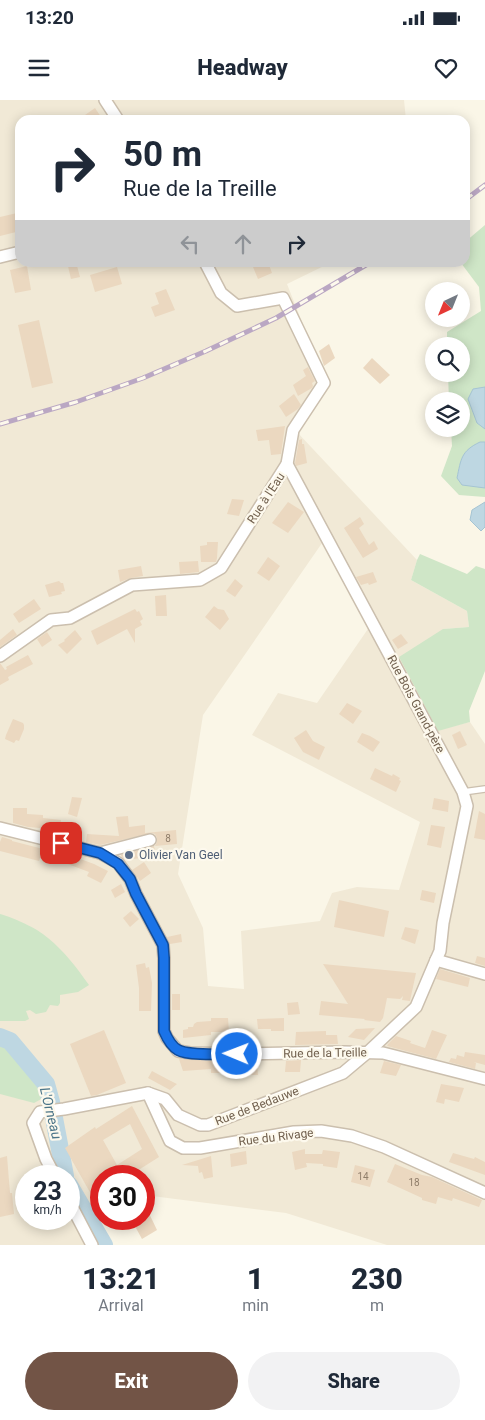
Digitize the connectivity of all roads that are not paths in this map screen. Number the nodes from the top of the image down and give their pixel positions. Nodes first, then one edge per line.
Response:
1 (105, 100) edge
2 (115, 115) edge
3 (15, 253) edge
4 (0, 257) edge
5 (207, 267) edge
6 (287, 464) junction
7 (0, 656) edge
8 (485, 789) edge
9 (463, 792) junction
10 (0, 828) edge
11 (150, 840) dead end
12 (100, 853) junction
13 (436, 960) junction
14 (485, 974) edge
15 (368, 1052) junction
16 (485, 1079) edge
17 (148, 1093) junction
18 (49, 1165) edge
19 (485, 1193) edge
20 (80, 1222) edge
21 (92, 1245) edge

1 - 2 street
3 - 4 street
5 - 6 street, Rue à l'Eau
6 - 7 street, Rue à l'Eau
6 - 9 street, Rue Bois Grand-père
8 - 9 lane
9 - 13 street, Rue Bois Grand-père
10 - 12 street
11 - 12 street
12 - 15 street, Rue de la Treille
13 - 14 street
13 - 15 street, Rue de Bedauwe
15 - 16 street, Rue de la Treille
15 - 17 street, Rue de Bedauwe
17 - 18 street
17 - 19 street, Rue du Rivage
20 - 21 street

